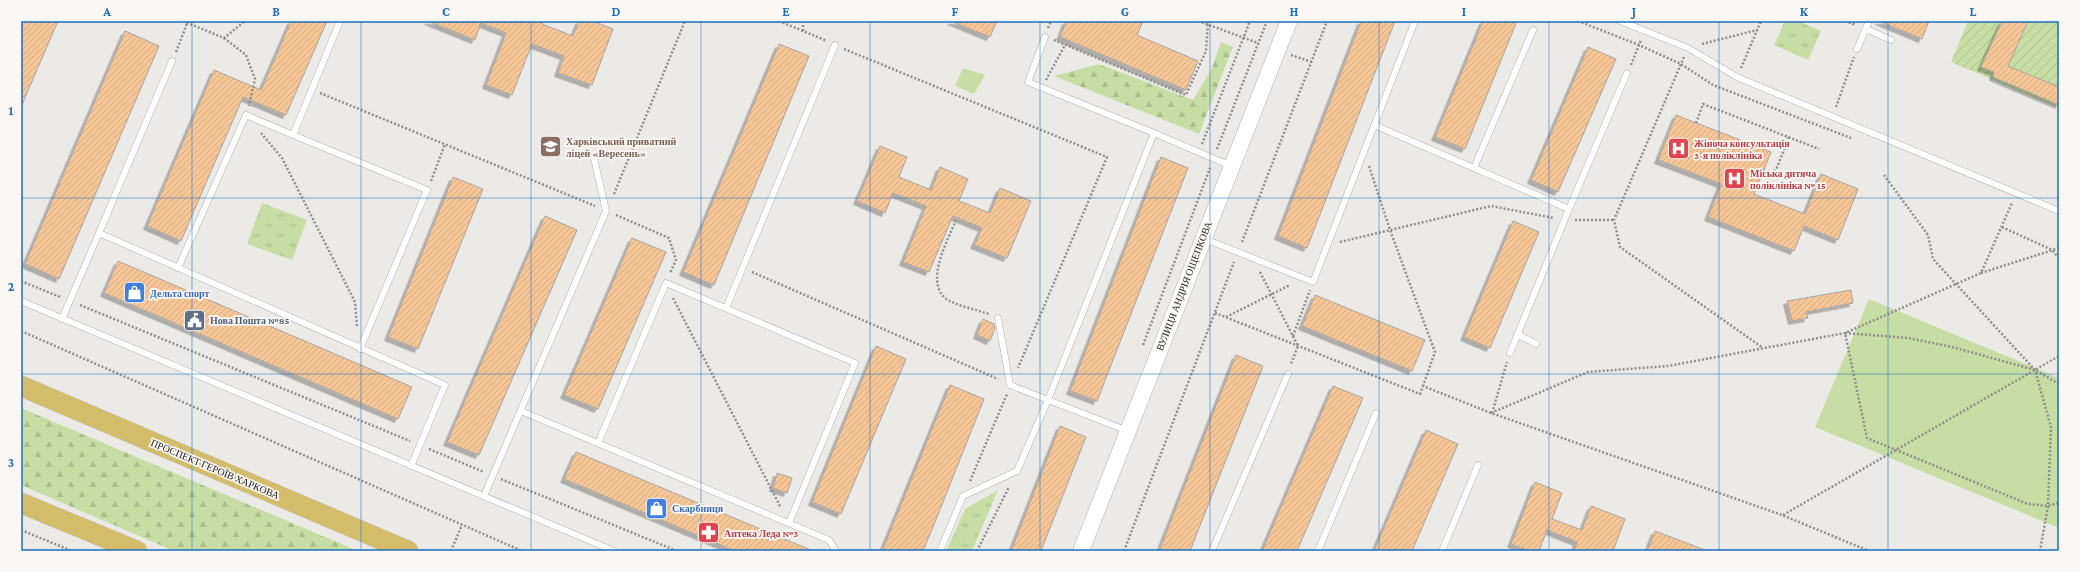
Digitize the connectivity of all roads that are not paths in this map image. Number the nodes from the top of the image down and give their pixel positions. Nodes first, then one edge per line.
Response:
1 (340, 21) edge
2 (1289, 21) edge
3 (1415, 21) edge
4 (1620, 21) edge
5 (1869, 21) edge
6 (1866, 29) junction
7 (1533, 30) dead end
8 (1045, 37) road end
9 (1891, 40) dead end
10 (835, 45) road end
11 (1857, 49) road end
12 (172, 62) road end
13 (1627, 73) road end
14 (1374, 124) junction
15 (1154, 132) junction
16 (293, 135) junction
17 (594, 158) dead end
18 (1231, 166) junction
19 (1474, 168) junction
20 (1568, 209) junction
21 (2059, 211) edge
22 (100, 233) junction
23 (1203, 238) junction
24 (178, 268) junction
25 (21, 302) edge
26 (726, 308) junction
27 (998, 318) road end
28 (62, 319) junction
29 (1517, 334) junction
30 (1536, 344) dead end
31 (360, 349) junction
32 (1510, 353) road end
33 (1288, 374) road end
34 (21, 386) edge
35 (1048, 400) junction
36 (521, 411) junction
37 (1376, 413) dead end
38 (1128, 431) junction
39 (598, 443) junction
40 (1478, 465) dead end
41 (411, 466) junction
42 (484, 496) junction
43 (21, 503) edge
44 (789, 523) junction
45 (137, 551) edge
46 (408, 551) edge
47 (614, 551) edge
48 (836, 551) edge
49 (940, 551) edge
50 (1081, 551) edge
51 (1212, 551) edge
52 (1318, 551) edge
53 (1442, 551) edge

1 - 16 lane
2 - 18 street, ВУЛИЦЯ АНДРІЯ ОЩЕПКОВА
3 - 14 lane
4 - 21 lane
5 - 6 lane
6 - 9 lane
6 - 11 lane
7 - 19 lane
8 - 15 lane
10 - 26 lane
12 - 22 lane
13 - 20 lane
14 - 19 lane
14 - 23 lane
15 - 18 lane
15 - 35 lane
16 - 24 lane
16 - 31 lane
17 - 36 lane
18 - 23 street, ВУЛИЦЯ АНДРІЯ ОЩЕПКОВА
19 - 20 lane
20 - 29 lane
22 - 24 lane
22 - 28 lane
23 - 38 street, ВУЛИЦЯ АНДРІЯ ОЩЕПКОВА
24 - 31 lane
25 - 28 lane
26 - 39 lane
26 - 44 lane
27 - 35 lane
28 - 41 lane
29 - 30 lane
29 - 32 lane
31 - 41 lane
33 - 51 lane
34 - 46 main road, ПРОСПЕКТ ГЕРОЇВ ХАРКОВА
35 - 38 lane
35 - 49 lane
36 - 39 lane
36 - 42 lane
37 - 52 lane
38 - 50 street, ВУЛИЦЯ АНДРІЯ ОЩЕПКОВА
39 - 44 lane
40 - 53 lane
41 - 42 lane
42 - 47 lane
43 - 45 main road
44 - 48 lane

